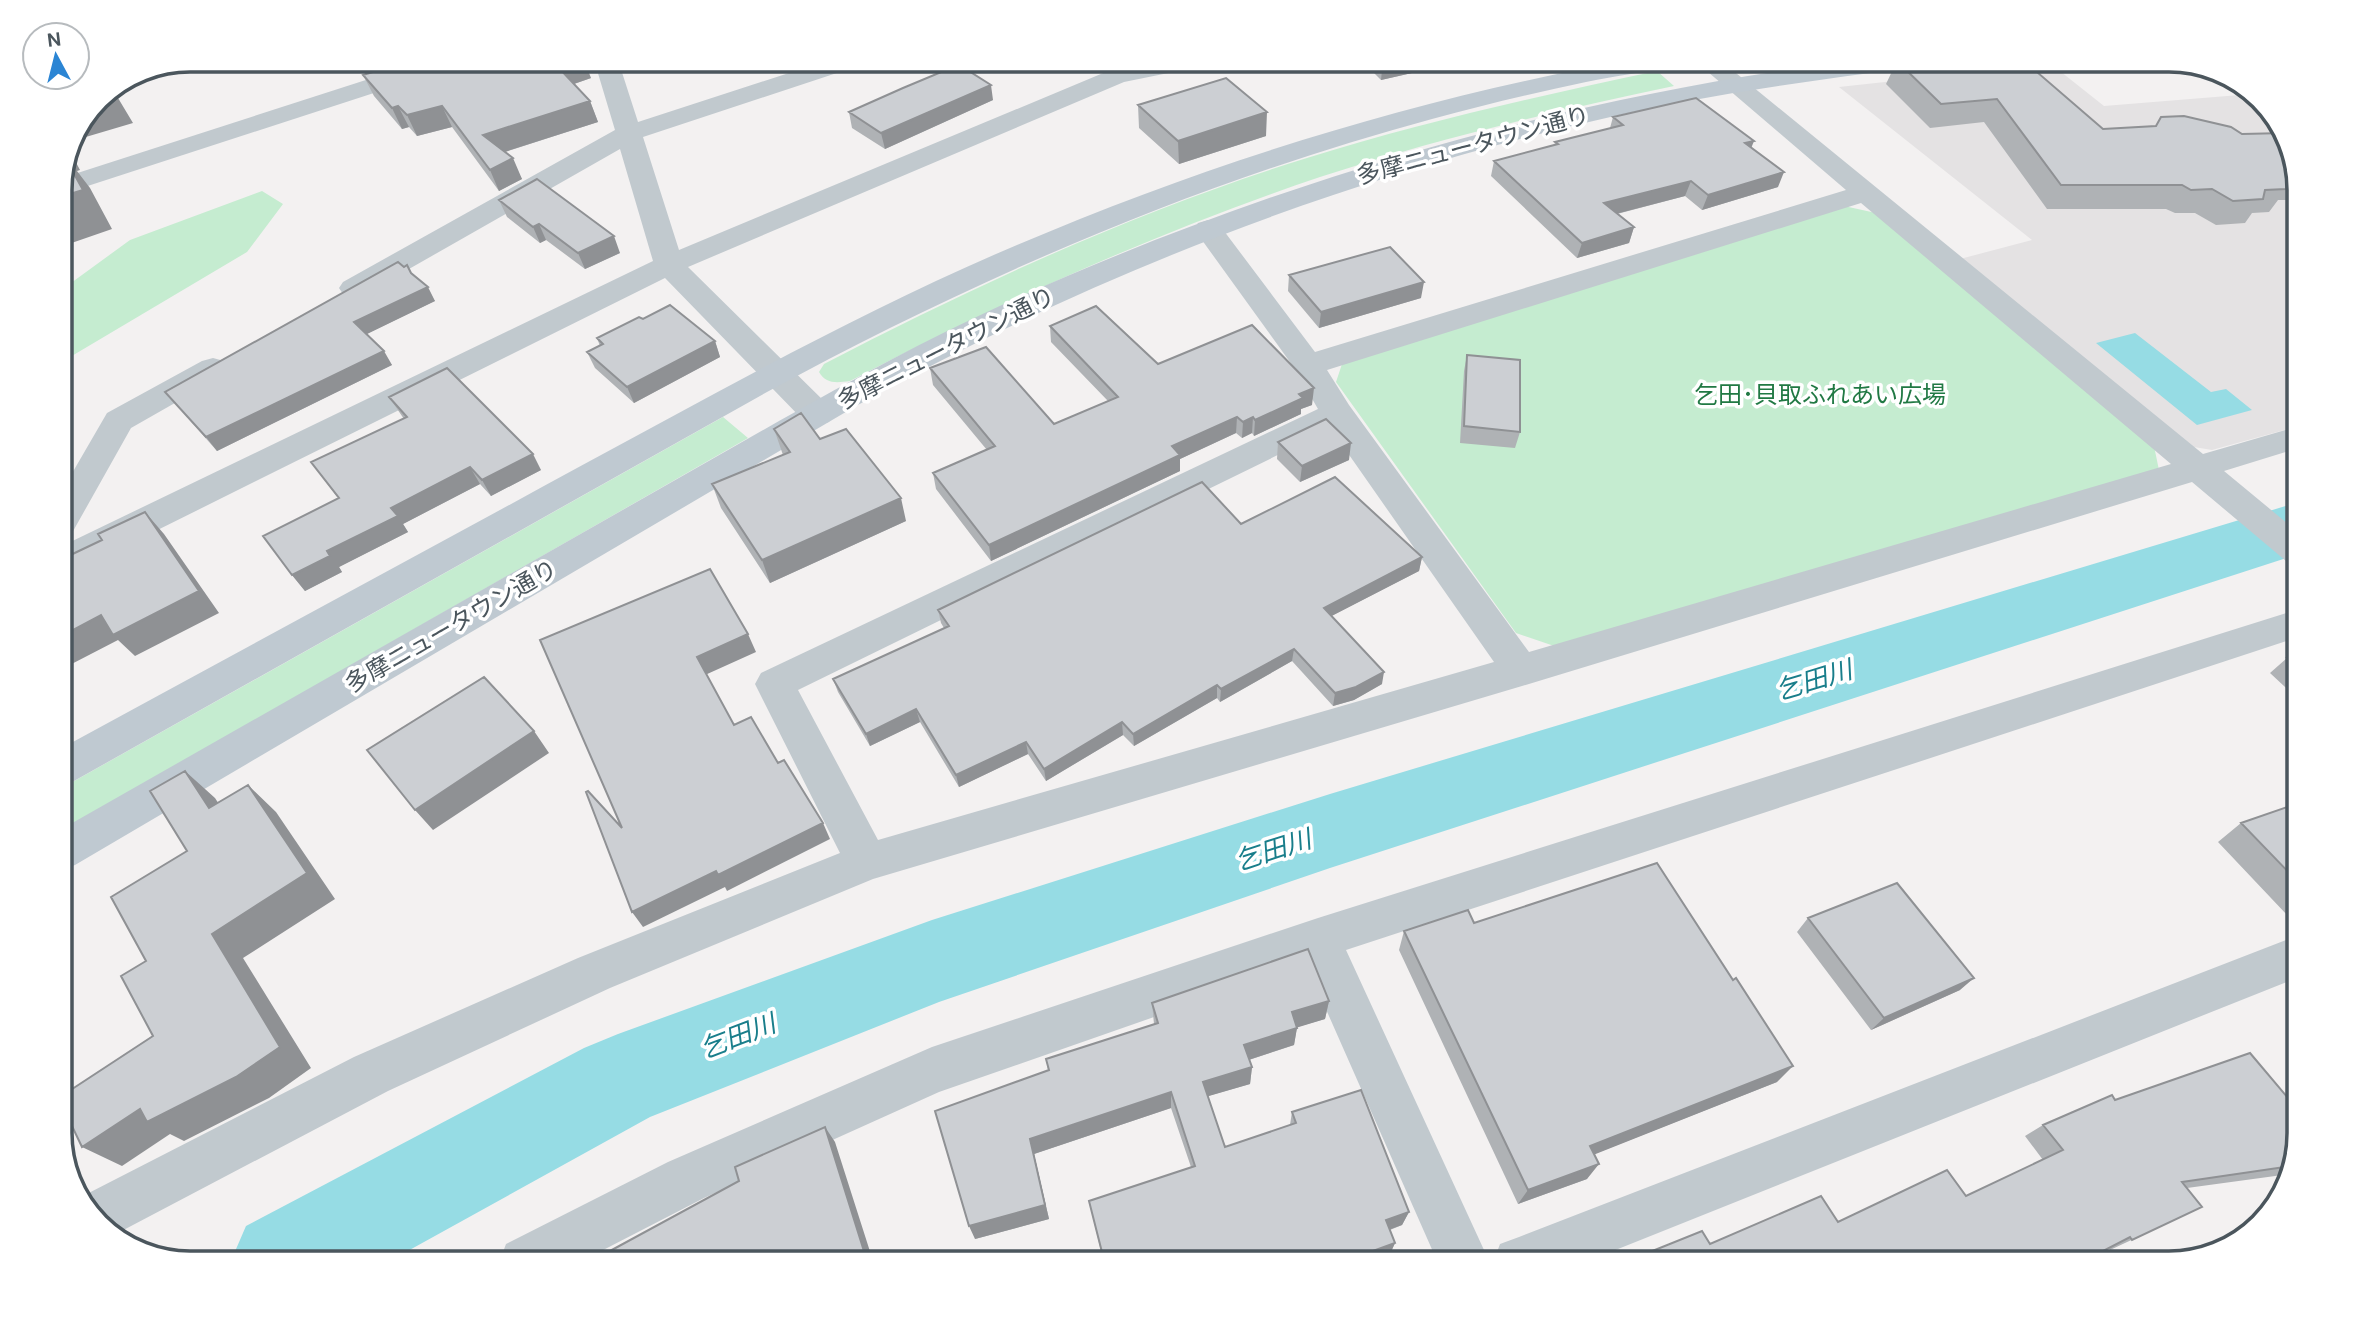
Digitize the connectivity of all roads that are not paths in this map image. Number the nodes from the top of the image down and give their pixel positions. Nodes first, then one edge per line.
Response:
1 (414, 72) edge
2 (609, 72) edge
3 (815, 72) edge
4 (1098, 72) edge
5 (1606, 72) edge
6 (1721, 72) edge
7 (1822, 72) edge
8 (1735, 83) junction
9 (626, 134) junction
10 (72, 183) edge
11 (1865, 193) junction
12 (1208, 229) junction
13 (669, 265) junction
14 (336, 298) edge
15 (239, 353) edge
16 (1308, 365) junction
17 (776, 373) junction
18 (1337, 413) junction
19 (817, 414) junction
20 (2287, 441) edge
21 (2197, 467) junction
22 (72, 503) edge
23 (2287, 542) edge
24 (72, 557) edge
25 (2287, 627) edge
26 (1522, 671) junction
27 (72, 762) edge
28 (72, 845) edge
29 (867, 862) junction
30 (1318, 939) junction
31 (2287, 961) edge
32 (103, 1213) edge
33 (550, 1251) edge
34 (1458, 1251) edge
35 (1552, 1251) edge

1 - 10 street
2 - 9 street
3 - 9 street
4 - 13 street
5 - 17 main road, 多摩ニュータウン通り
6 - 8 street
7 - 8 main road, 多摩ニュータウン通り
8 - 11 street
8 - 12 main road, 多摩ニュータウン通り
9 - 13 street
9 - 14 street
11 - 16 street
11 - 21 street
12 - 16 street
12 - 19 main road, 多摩ニュータウン通り
13 - 17 street
13 - 24 street
15 - 22 street
16 - 18 street
17 - 19 street
17 - 27 main road, 多摩ニュータウン通り
18 - 26 street
18 - 29 street
19 - 28 main road, 多摩ニュータウン通り
20 - 21 street
21 - 23 street
21 - 26 street
25 - 30 street
26 - 29 street
29 - 32 street
30 - 33 street
30 - 34 street
31 - 35 street

